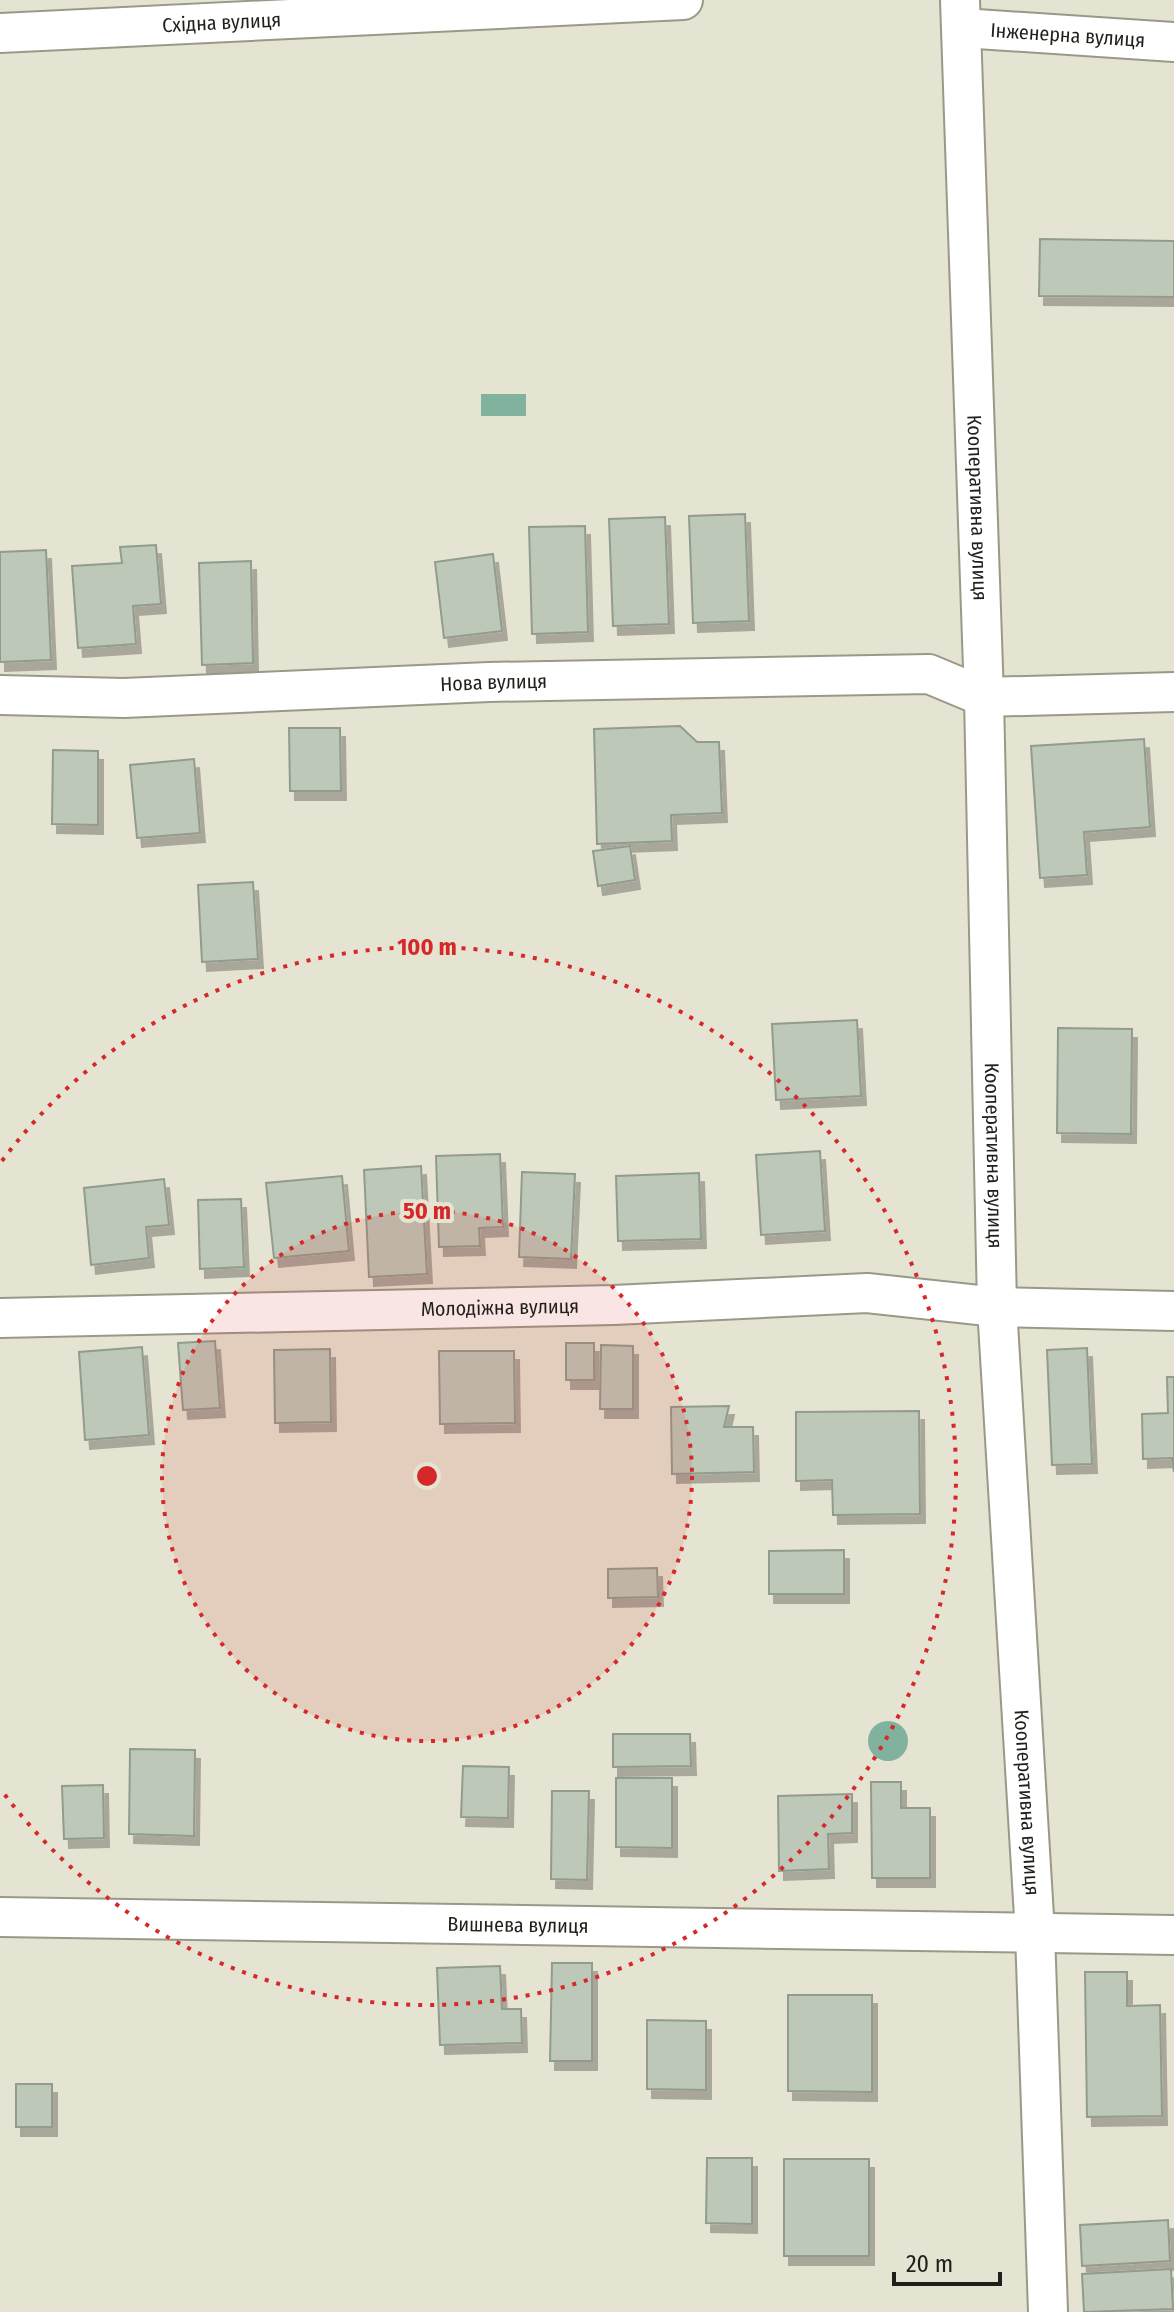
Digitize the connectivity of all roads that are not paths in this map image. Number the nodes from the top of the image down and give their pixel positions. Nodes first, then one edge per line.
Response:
1 (683, 0) edge
2 (961, 14) edge
3 (0, 33) edge
4 (1174, 42) edge
5 (1174, 692) edge
6 (0, 695) edge
7 (984, 697) junction
8 (997, 1307) junction
9 (1174, 1311) edge
10 (0, 1318) edge
11 (0, 1917) edge
12 (1035, 1933) junction
13 (1174, 1935) edge
14 (1048, 2312) edge

1 - 3 street, Східна вулиця
2 - 4 street, Інженерна вулиця
2 - 7 street, Кооперативна вулиця
5 - 7 street
6 - 7 street, Нова вулиця
7 - 8 street, Кооперативна вулиця
8 - 9 street, Молодіжна вулиця
8 - 10 street, Молодіжна вулиця
8 - 12 street, Кооперативна вулиця
11 - 12 street, Вишнева вулиця
12 - 13 street, Вишнева вулиця
12 - 14 street, Кооперативна вулиця

